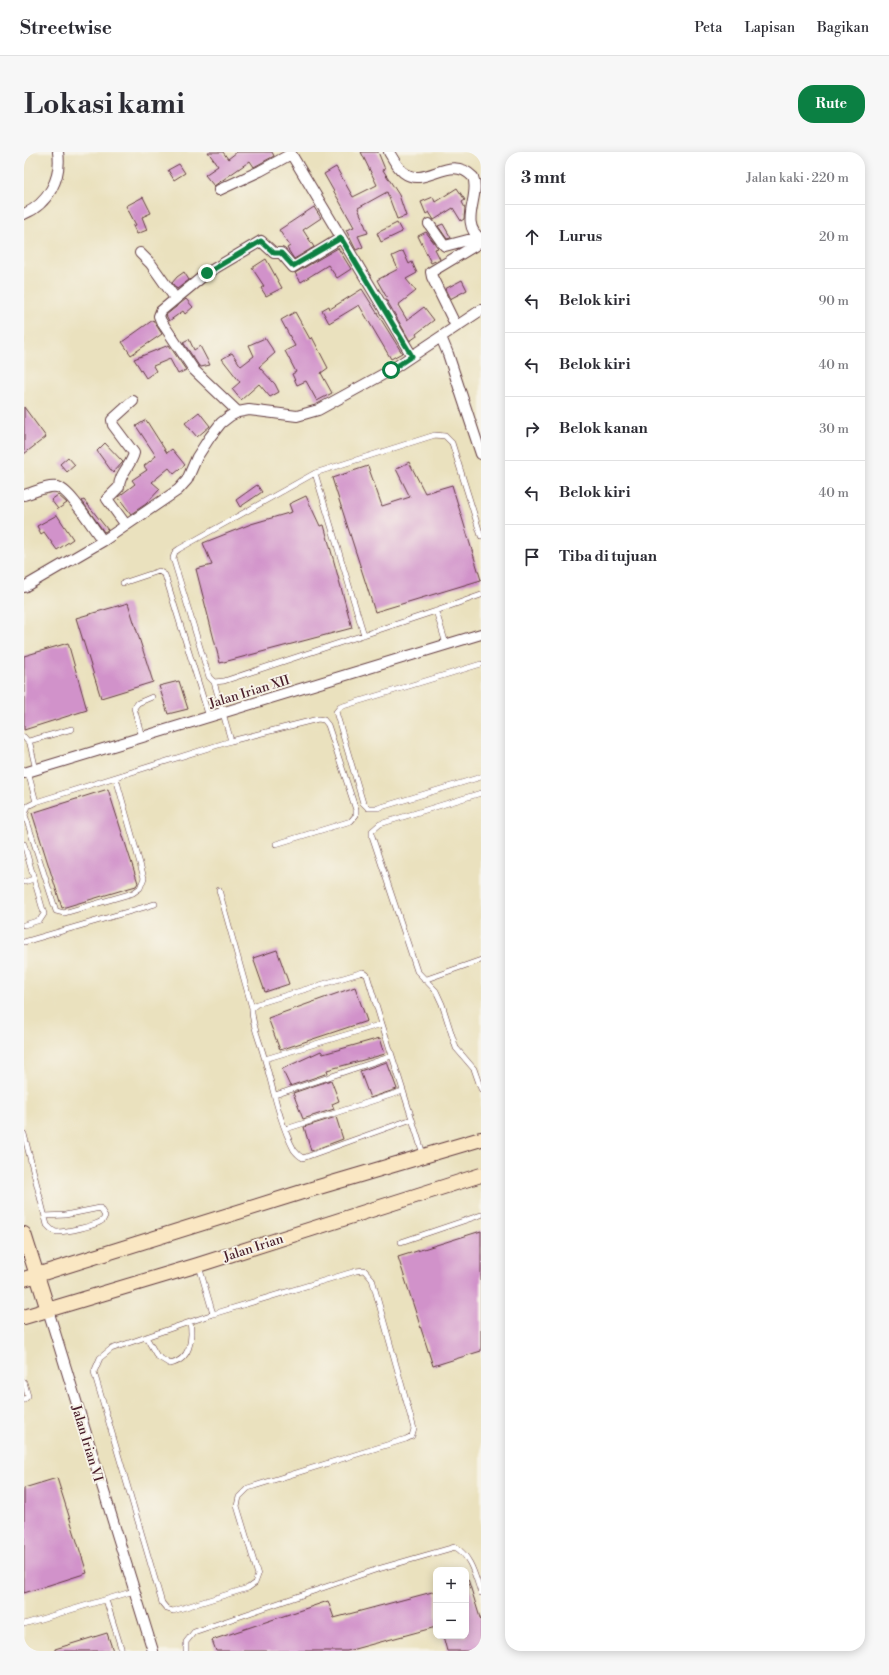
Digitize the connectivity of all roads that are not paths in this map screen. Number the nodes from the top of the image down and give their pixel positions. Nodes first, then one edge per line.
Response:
1 (27, 152) edge
2 (58, 152) edge
3 (389, 152) edge
4 (291, 153) edge
5 (24, 158) edge
6 (219, 190) dead end
7 (24, 214) edge
8 (429, 224) dead end
9 (341, 238) junction
10 (480, 239) edge
11 (140, 253) dead end
12 (175, 298) junction
13 (481, 310) edge
14 (456, 326) junction
15 (441, 337) junction
16 (412, 356) junction
17 (133, 401) dead end
18 (238, 412) junction
19 (481, 454) edge
20 (315, 473) junction
21 (24, 495) edge
22 (126, 525) junction
23 (481, 536) edge
24 (103, 541) junction
25 (123, 583) dead end
26 (24, 587) edge
27 (481, 595) edge
28 (436, 611) junction
29 (481, 634) edge
30 (364, 635) junction
31 (446, 644) junction
32 (481, 664) edge
33 (214, 682) junction
34 (152, 697) dead end
35 (223, 712) junction
36 (209, 717) junction
37 (72, 729) dead end
38 (142, 737) junction
39 (26, 739) edge
40 (231, 741) junction
41 (29, 772) edge
42 (481, 777) edge
43 (116, 778) junction
44 (481, 792) edge
45 (36, 802) junction
46 (24, 844) edge
47 (276, 844) dead end
48 (34, 879) junction
49 (24, 882) edge
50 (219, 890) dead end
51 (155, 904) dead end
52 (24, 925) edge
53 (24, 942) edge
54 (481, 960) edge
55 (424, 980) junction
56 (252, 1008) junction
57 (382, 1024) junction
58 (392, 1056) junction
59 (265, 1059) junction
60 (481, 1089) edge
61 (403, 1091) junction
62 (275, 1095) junction
63 (412, 1119) junction
64 (286, 1129) junction
65 (24, 1134) edge
66 (481, 1139) edge
67 (423, 1155) junction
68 (481, 1175) edge
69 (481, 1215) edge
70 (45, 1216) junction
71 (24, 1234) edge
72 (401, 1242) dead end
73 (198, 1265) junction
74 (31, 1277) edge
75 (48, 1310) junction
76 (213, 1314) junction
77 (24, 1318) edge
78 (190, 1322) junction
79 (146, 1337) junction
80 (24, 1382) edge
81 (24, 1400) edge
82 (134, 1591) junction
83 (481, 1593) edge
84 (106, 1600) junction
85 (24, 1624) edge
86 (122, 1651) edge
87 (153, 1651) edge
88 (186, 1651) edge

1 - 5 lane
2 - 7 street
3 - 10 street
4 - 6 street
4 - 9 street
8 - 10 street
9 - 12 street
9 - 16 street
10 - 14 street
11 - 12 street
12 - 18 street
13 - 14 street
14 - 15 street
15 - 16 street
15 - 19 street
16 - 18 street
17 - 22 street
18 - 22 street
20 - 23 lane
20 - 30 lane
20 - 33 lane
21 - 24 street
22 - 24 street
24 - 26 street
25 - 36 lane
27 - 28 lane
28 - 30 lane
28 - 31 lane
29 - 31 street, Jalan Irian XII
30 - 33 lane
31 - 35 street, Jalan Irian XII
32 - 42 lane
33 - 35 lane
34 - 38 lane
35 - 36 street, Jalan Irian XII
35 - 40 lane
36 - 38 street, Jalan Irian XII
37 - 39 lane
38 - 41 street, Jalan Irian XII
39 - 41 lane
40 - 43 lane
40 - 47 lane
41 - 45 lane
43 - 45 lane
43 - 45 lane
44 - 55 lane
46 - 48 lane
48 - 49 lane
48 - 52 lane
50 - 56 lane
51 - 53 lane
54 - 55 lane
55 - 60 lane
56 - 57 lane
56 - 59 lane
57 - 58 lane
57 - 59 lane
58 - 61 lane
58 - 62 lane
59 - 62 lane
61 - 63 lane
61 - 64 lane
62 - 64 lane
63 - 64 lane
63 - 67 lane
65 - 70 lane
66 - 67 street
67 - 74 street
68 - 73 street, Jalan Irian
69 - 72 lane
70 - 70 lane
71 - 74 street, Jalan Irian VI
73 - 75 street, Jalan Irian
73 - 76 lane
74 - 75 street, Jalan Irian VI
75 - 77 street, Jalan Irian
75 - 82 street, Jalan Irian VI
76 - 78 lane
76 - 79 lane
78 - 79 lane
78 - 79 lane
80 - 81 lane
82 - 84 lane
82 - 87 street, Jalan Irian VI
83 - 88 lane
84 - 85 lane
84 - 86 lane

